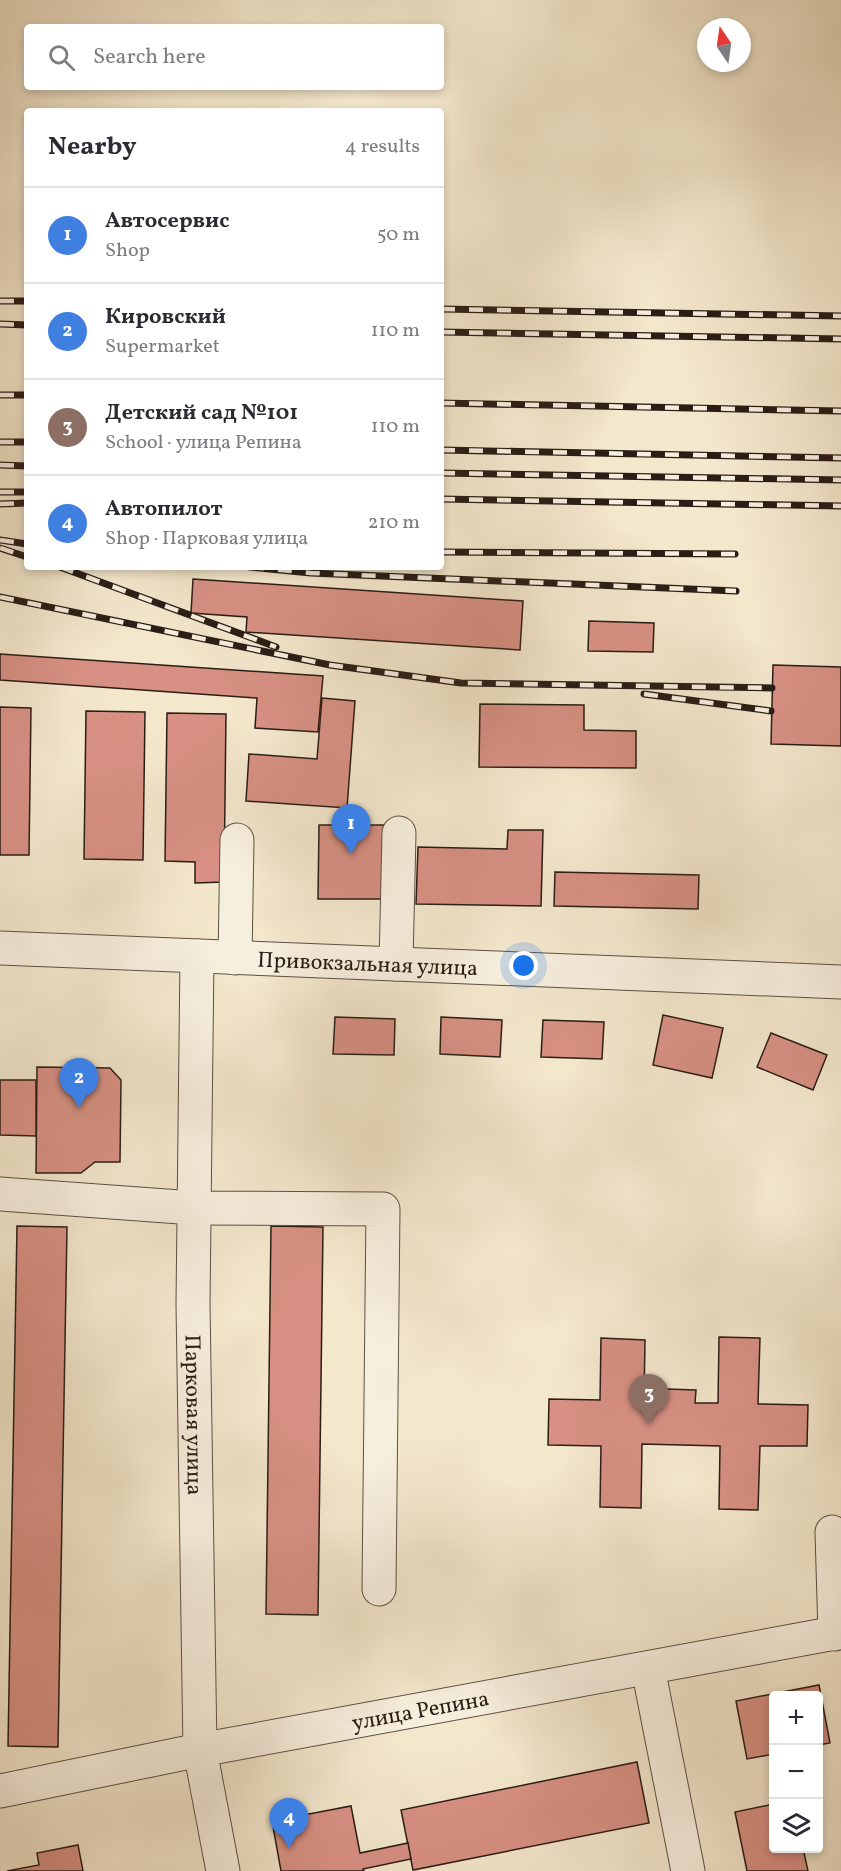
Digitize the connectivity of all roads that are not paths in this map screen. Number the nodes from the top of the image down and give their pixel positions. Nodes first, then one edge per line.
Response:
1 (399, 832) dead end
2 (237, 840) dead end
3 (0, 948) edge
4 (197, 956) junction
5 (235, 958) junction
6 (396, 964) junction
7 (841, 982) edge
8 (0, 1194) edge
9 (194, 1208) junction
10 (831, 1532) dead end
11 (379, 1589) dead end
12 (838, 1633) edge
13 (648, 1668) junction
14 (201, 1750) junction
15 (0, 1791) edge
16 (223, 1871) edge
17 (688, 1871) edge

1 - 6 street
2 - 5 street
3 - 4 street, Привокзальная улица
4 - 5 street, Привокзальная улица
4 - 9 street, Парковая улица
5 - 6 street, Привокзальная улица
6 - 7 street, Привокзальная улица
8 - 9 street
9 - 11 street
9 - 14 street, Парковая улица
10 - 12 street
12 - 13 street, улица Репина
13 - 14 street, улица Репина
13 - 17 street
14 - 15 street, улица Репина
14 - 16 street, Парковая улица

